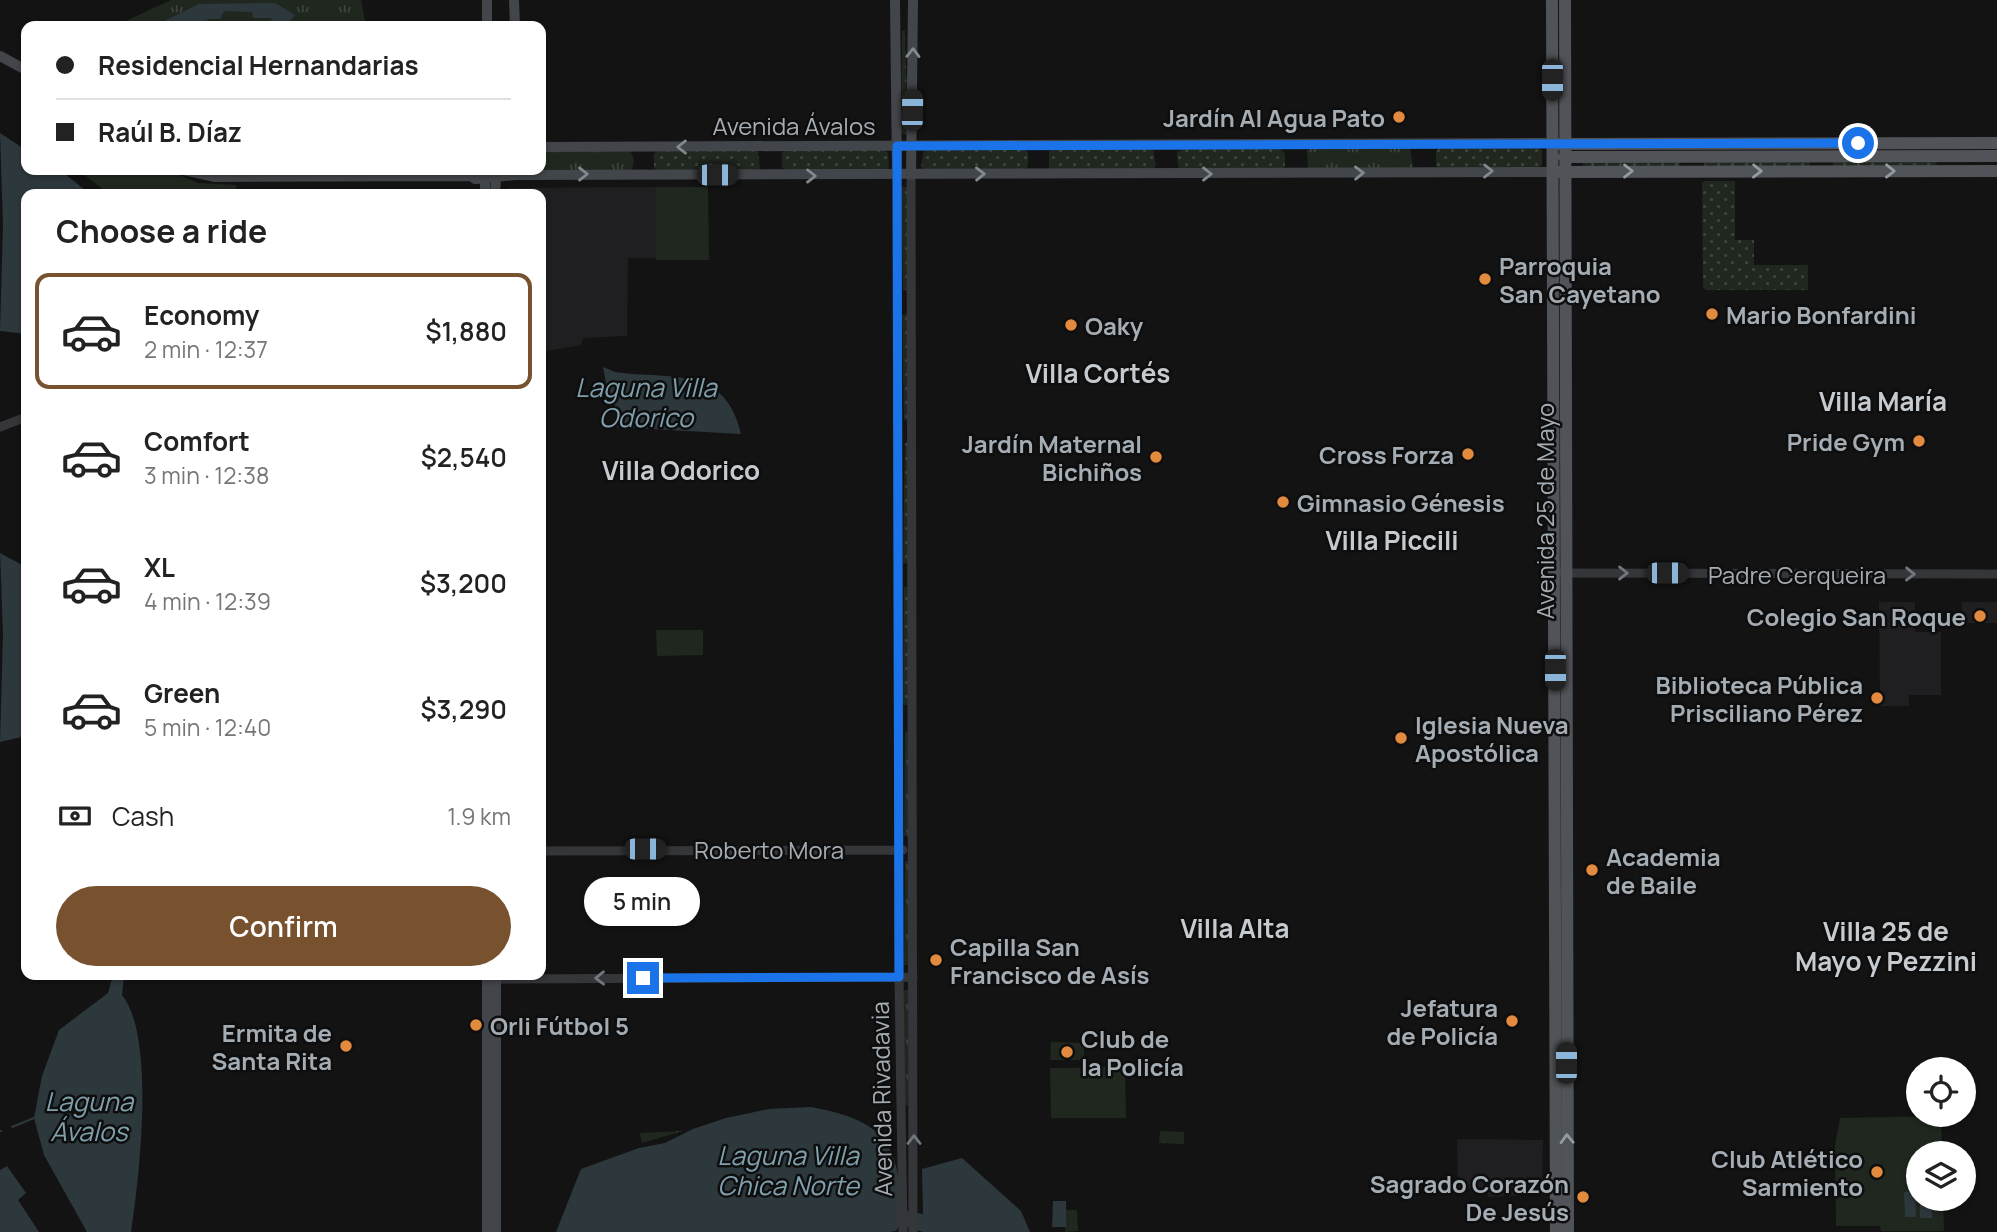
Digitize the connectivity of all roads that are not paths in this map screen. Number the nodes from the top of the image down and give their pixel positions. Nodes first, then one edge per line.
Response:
1 (487, 0) edge
2 (514, 0) edge
3 (895, 0) edge
4 (913, 0) edge
5 (1552, 0) edge
6 (1565, 0) edge
7 (487, 21) edge
8 (514, 21) edge
9 (0, 56) edge
10 (21, 67) edge
11 (1997, 143) edge
12 (546, 146) edge
13 (897, 146) junction
14 (912, 146) junction
15 (1560, 148) junction
16 (1997, 156) edge
17 (1997, 171) edge
18 (546, 172) edge
19 (1558, 172) junction
20 (206, 175) edge
21 (263, 175) edge
22 (418, 175) edge
23 (489, 175) edge
24 (897, 175) junction
25 (911, 175) junction
26 (21, 419) edge
27 (0, 427) edge
28 (1560, 572) junction
29 (1997, 575) edge
30 (900, 850) junction
31 (913, 850) junction
32 (546, 851) edge
33 (546, 977) edge
34 (899, 977) junction
35 (913, 977) junction
36 (491, 980) edge
37 (491, 980) edge
38 (909, 1208) junction
39 (487, 1232) edge
40 (496, 1232) edge
41 (903, 1232) edge
42 (914, 1232) edge
43 (1556, 1232) edge
44 (1568, 1232) edge

1 - 7 main road
2 - 8 main road
3 - 13 main road, Avenida Rivadavia
14 -> 4 main road, Avenida Rivadavia
5 - 15 main road, Avenida 25 de Mayo
6 - 15 main road, Avenida 25 de Mayo
9 - 10 main road
11 - 15 main road
13 -> 12 main road, Avenida Ávalos
13 - 14 main road, Avenida Ávalos
13 - 24 main road, Avenida Rivadavia
14 - 15 main road, Avenida Ávalos
14 - 25 main road, Avenida Rivadavia
15 - 16 main road
15 - 19 main road, Avenida 25 de Mayo
15 - 19 main road, Avenida 25 de Mayo
19 -> 17 main road
18 -> 24 main road, Avenida Ávalos
25 -> 19 main road, Avenida Ávalos
19 - 28 main road, Avenida 25 de Mayo
20 - 21 main road, Avenida Ávalos
22 - 23 main road, Avenida Ávalos
24 - 25 main road, Avenida Ávalos
24 - 30 street, Avenida Rivadavia
25 - 31 street, Avenida Rivadavia
26 - 27 street
28 -> 29 street, Padre Cerqueira
28 - 43 main road, Avenida 25 de Mayo
44 -> 28 main road, Avenida 25 de Mayo
30 - 31 street, Roberto Mora
30 - 32 street, Roberto Mora
30 - 34 street, Avenida Rivadavia
31 - 35 street, Avenida Rivadavia
34 -> 33 street
34 - 35 street
34 - 38 street, Avenida Rivadavia
38 -> 35 street, Avenida Rivadavia
36 - 39 main road
37 - 40 main road
38 - 41 street, Avenida Rivadavia
38 - 42 street, Avenida Rivadavia

